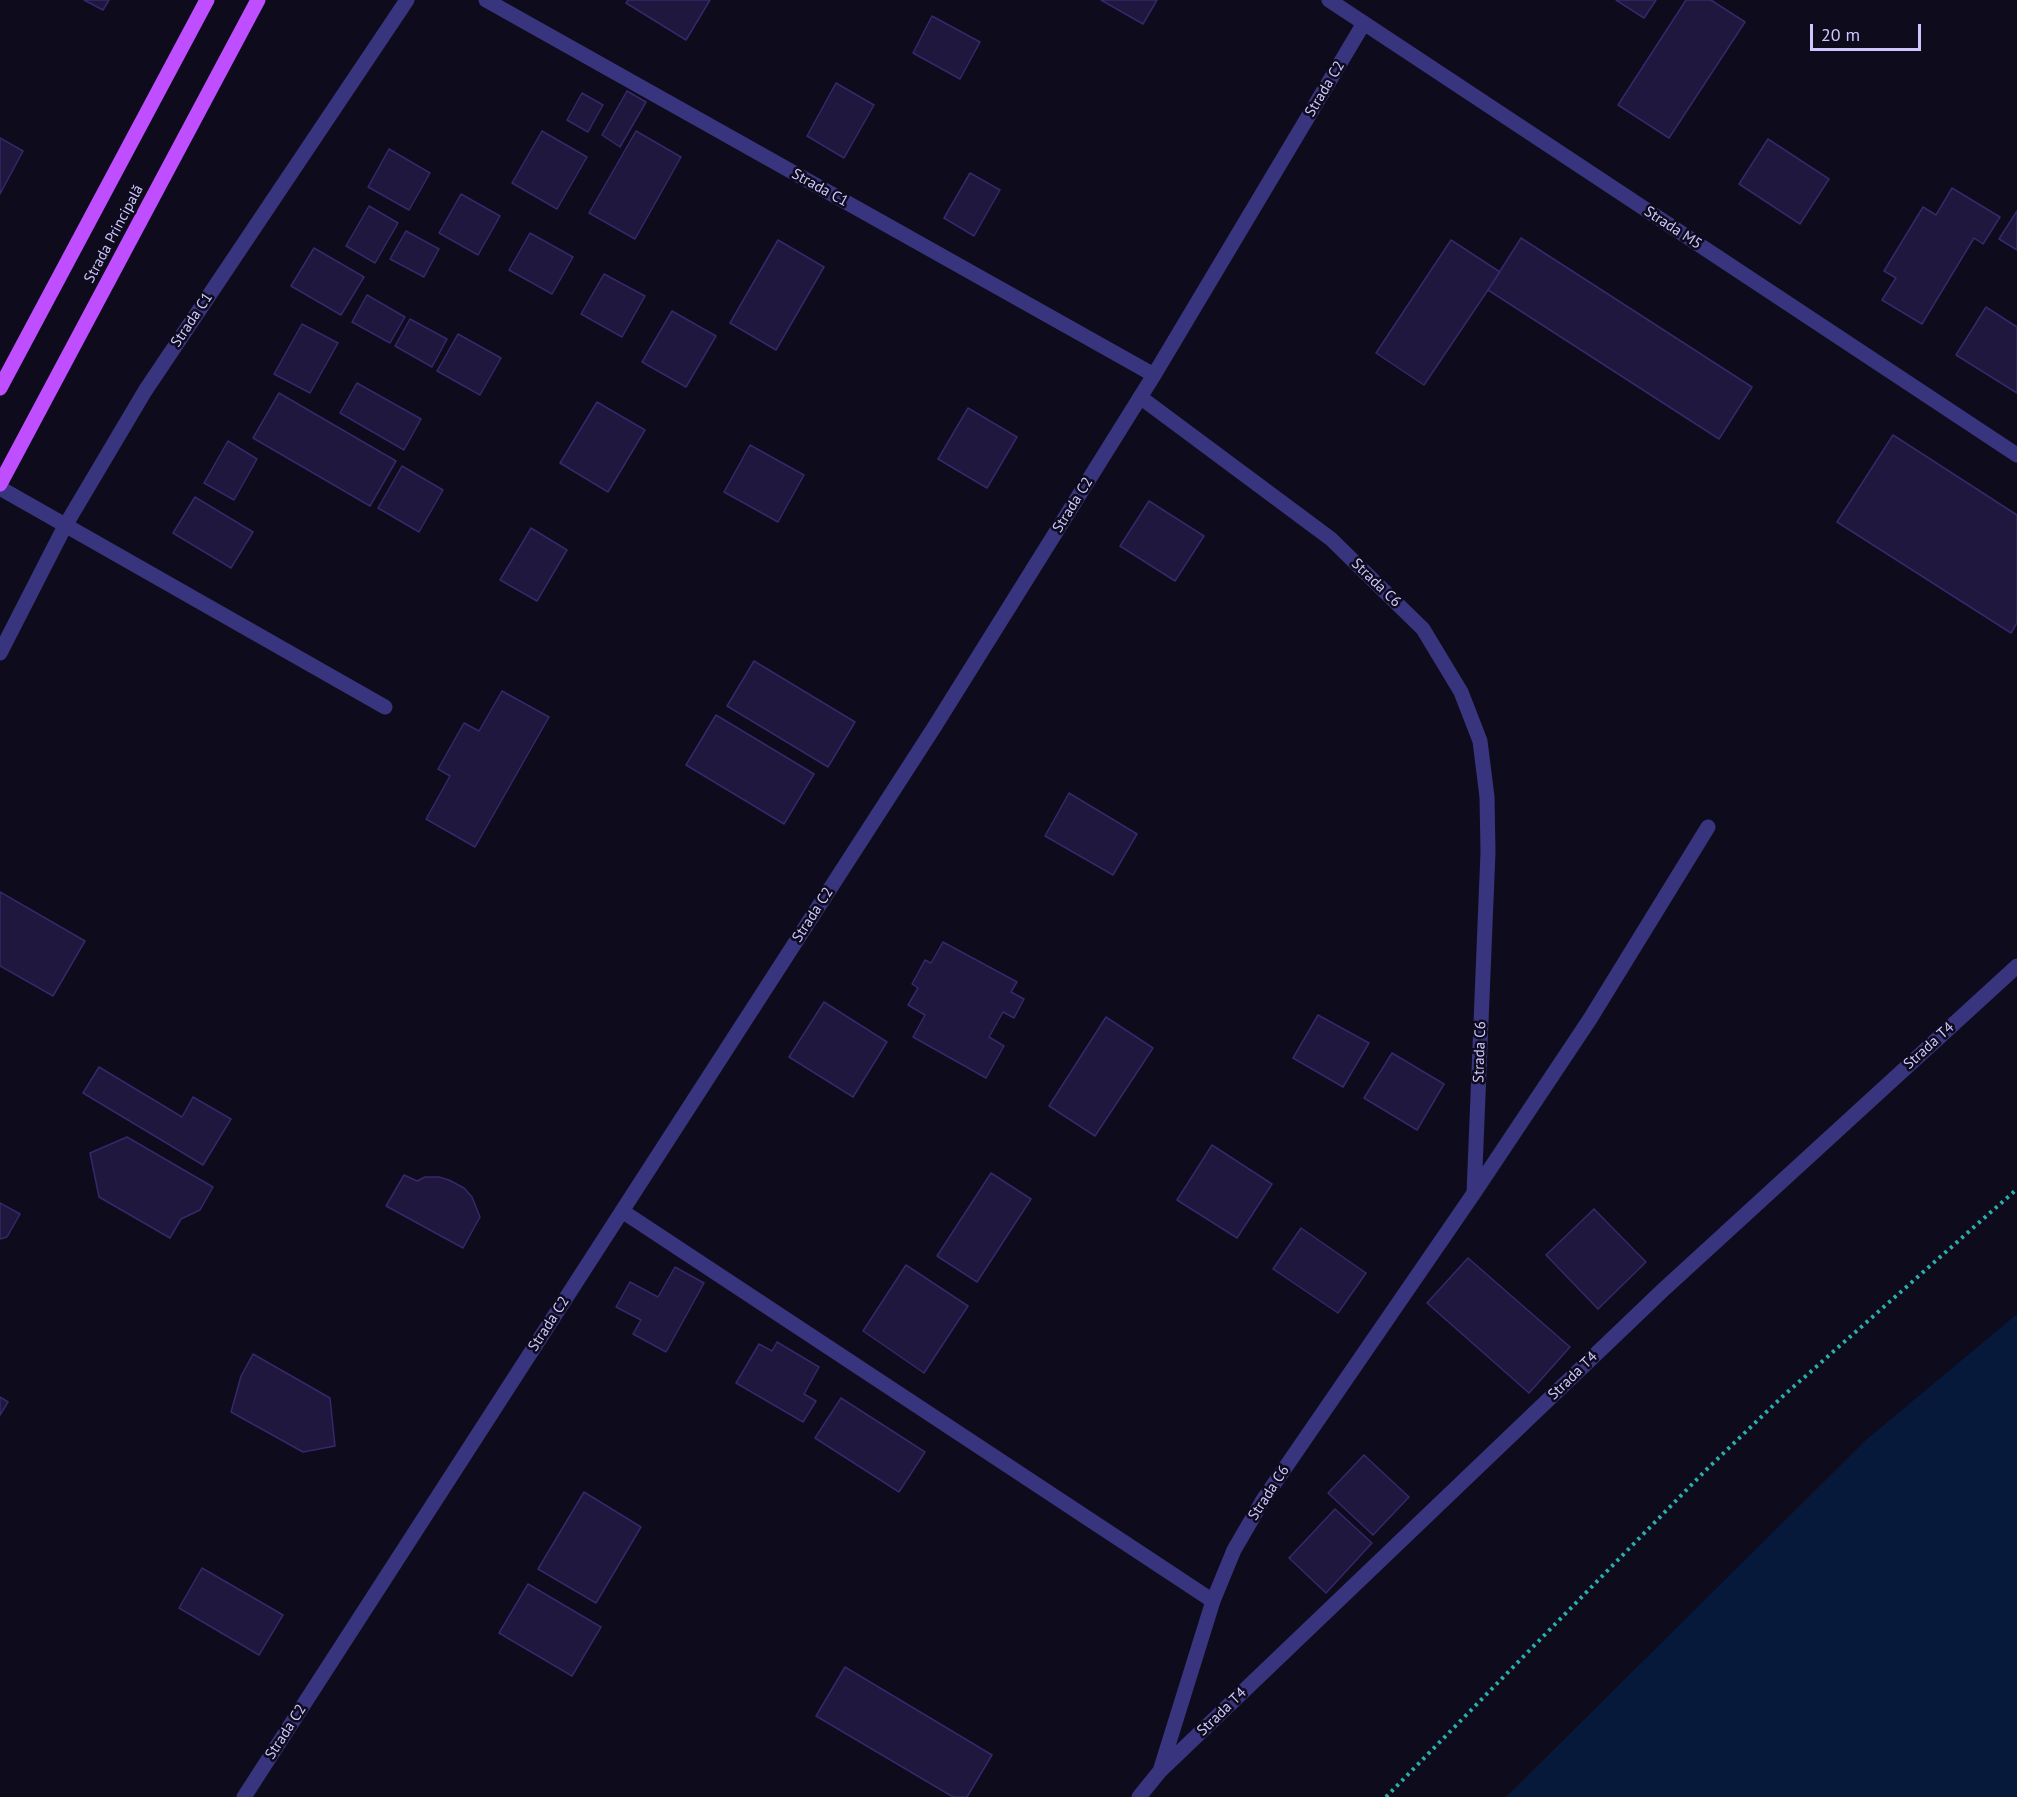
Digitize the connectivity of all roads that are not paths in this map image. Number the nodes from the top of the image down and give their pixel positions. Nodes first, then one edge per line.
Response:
1 (207, 0) edge
2 (258, 0) edge
3 (407, 0) edge
4 (486, 0) edge
5 (1329, 0) edge
6 (1364, 23) junction
7 (1154, 375) junction
8 (0, 388) edge
9 (1140, 397) junction
10 (2017, 455) edge
11 (0, 486) edge
12 (65, 526) junction
13 (0, 654) edge
14 (385, 707) dead end
15 (1708, 827) dead end
16 (2017, 966) edge
17 (1474, 1193) junction
18 (622, 1211) junction
19 (1213, 1601) junction
20 (1160, 1771) junction
21 (244, 1797) edge
22 (1138, 1797) edge

1 - 8 main road, Strada Principală
2 - 11 main road, Strada Principală
3 - 12 street, Strada C1
4 - 7 street, Strada C1
5 - 6 street, Strada M5
6 - 7 street, Strada C2
6 - 10 street, Strada M5
7 - 9 street, Strada C2
9 - 17 street, Strada C6
9 - 18 street, Strada C2
11 - 12 street
12 - 13 street, Strada C1
12 - 14 street
15 - 17 street
16 - 20 street, Strada T4
17 - 19 street, Strada C6
18 - 19 street
18 - 21 street, Strada C2
19 - 20 street, Strada C6
20 - 22 street, Strada T4

